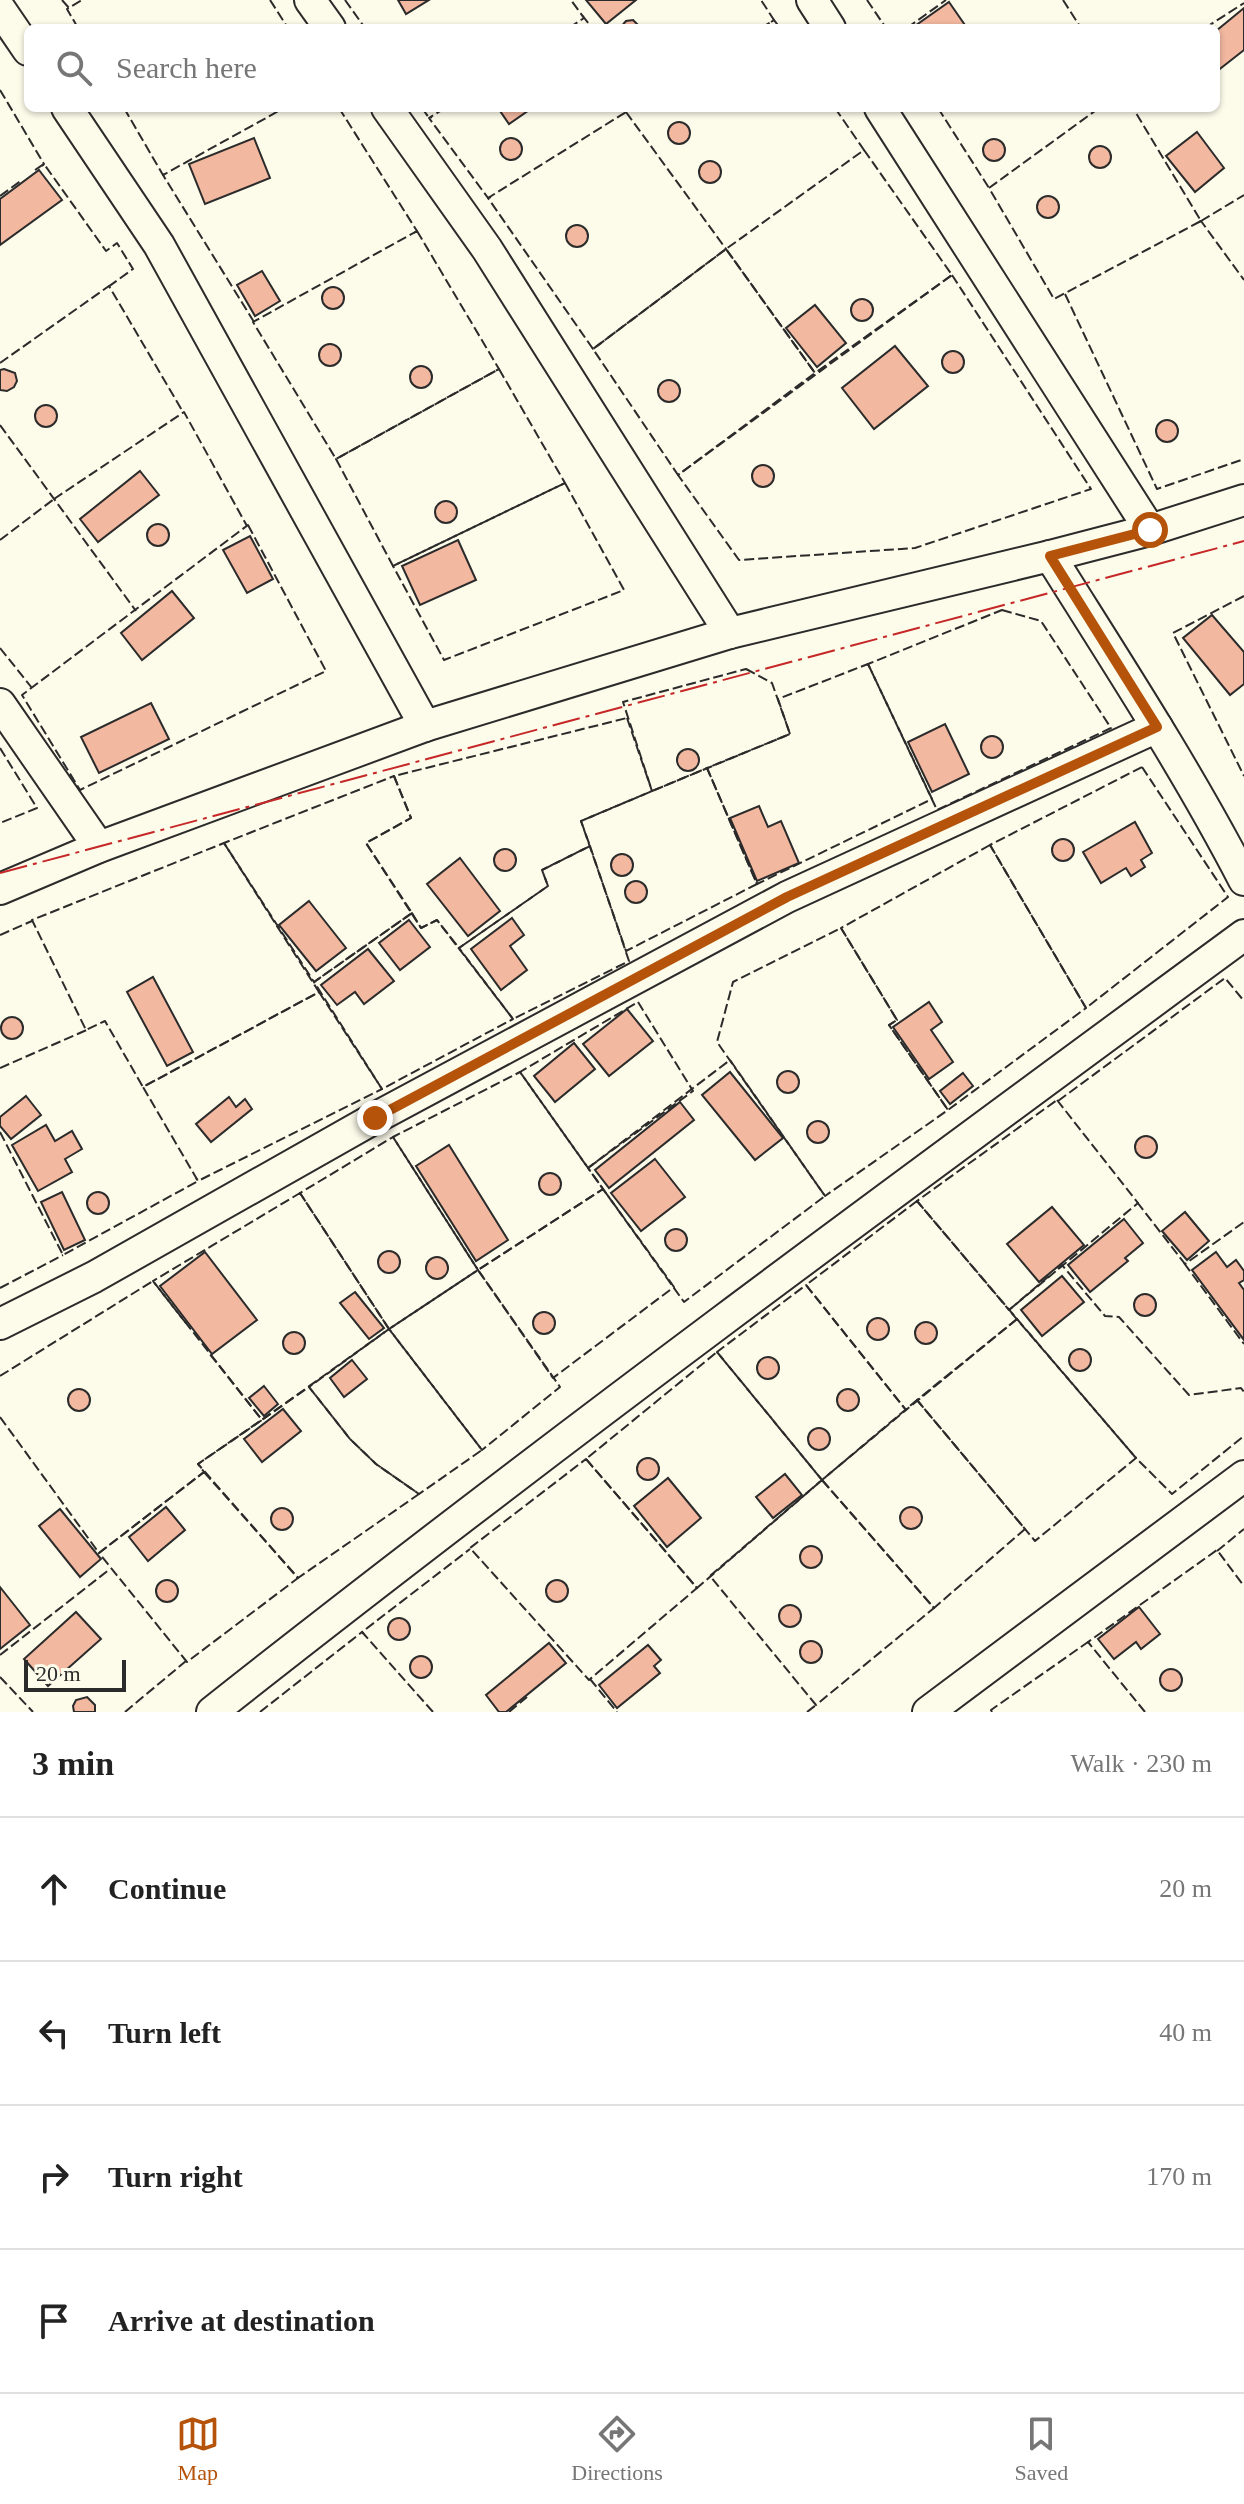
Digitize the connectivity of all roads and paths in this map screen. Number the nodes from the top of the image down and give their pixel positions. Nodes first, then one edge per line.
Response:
1 (310, 0) edge
2 (812, 0) edge
3 (0, 9) edge
4 (327, 24) edge
5 (827, 24) edge
6 (24, 44) edge
7 (70, 112) edge
8 (390, 112) edge
9 (883, 112) edge
10 (1244, 500) edge
11 (1150, 530) junction
12 (1050, 556) junction
13 (730, 633) junction
14 (0, 704) edge
15 (425, 726) junction
16 (1157, 727) junction
17 (99, 847) junction
18 (1244, 880) edge
19 (0, 889) edge
20 (1244, 935) edge
21 (0, 1324) edge
22 (1244, 1476) edge
23 (212, 1712) edge
24 (928, 1712) edge

1 - 4 street
2 - 5 street
3 - 6 street
7 - 15 street
8 - 13 street
9 - 11 street
10 - 11 street
11 - 12 street
12 - 13 street
12 - 16 street
13 - 15 street
14 - 17 street
15 - 17 street
16 - 18 street
16 - 21 street
17 - 19 street
20 - 23 street
22 - 24 street

